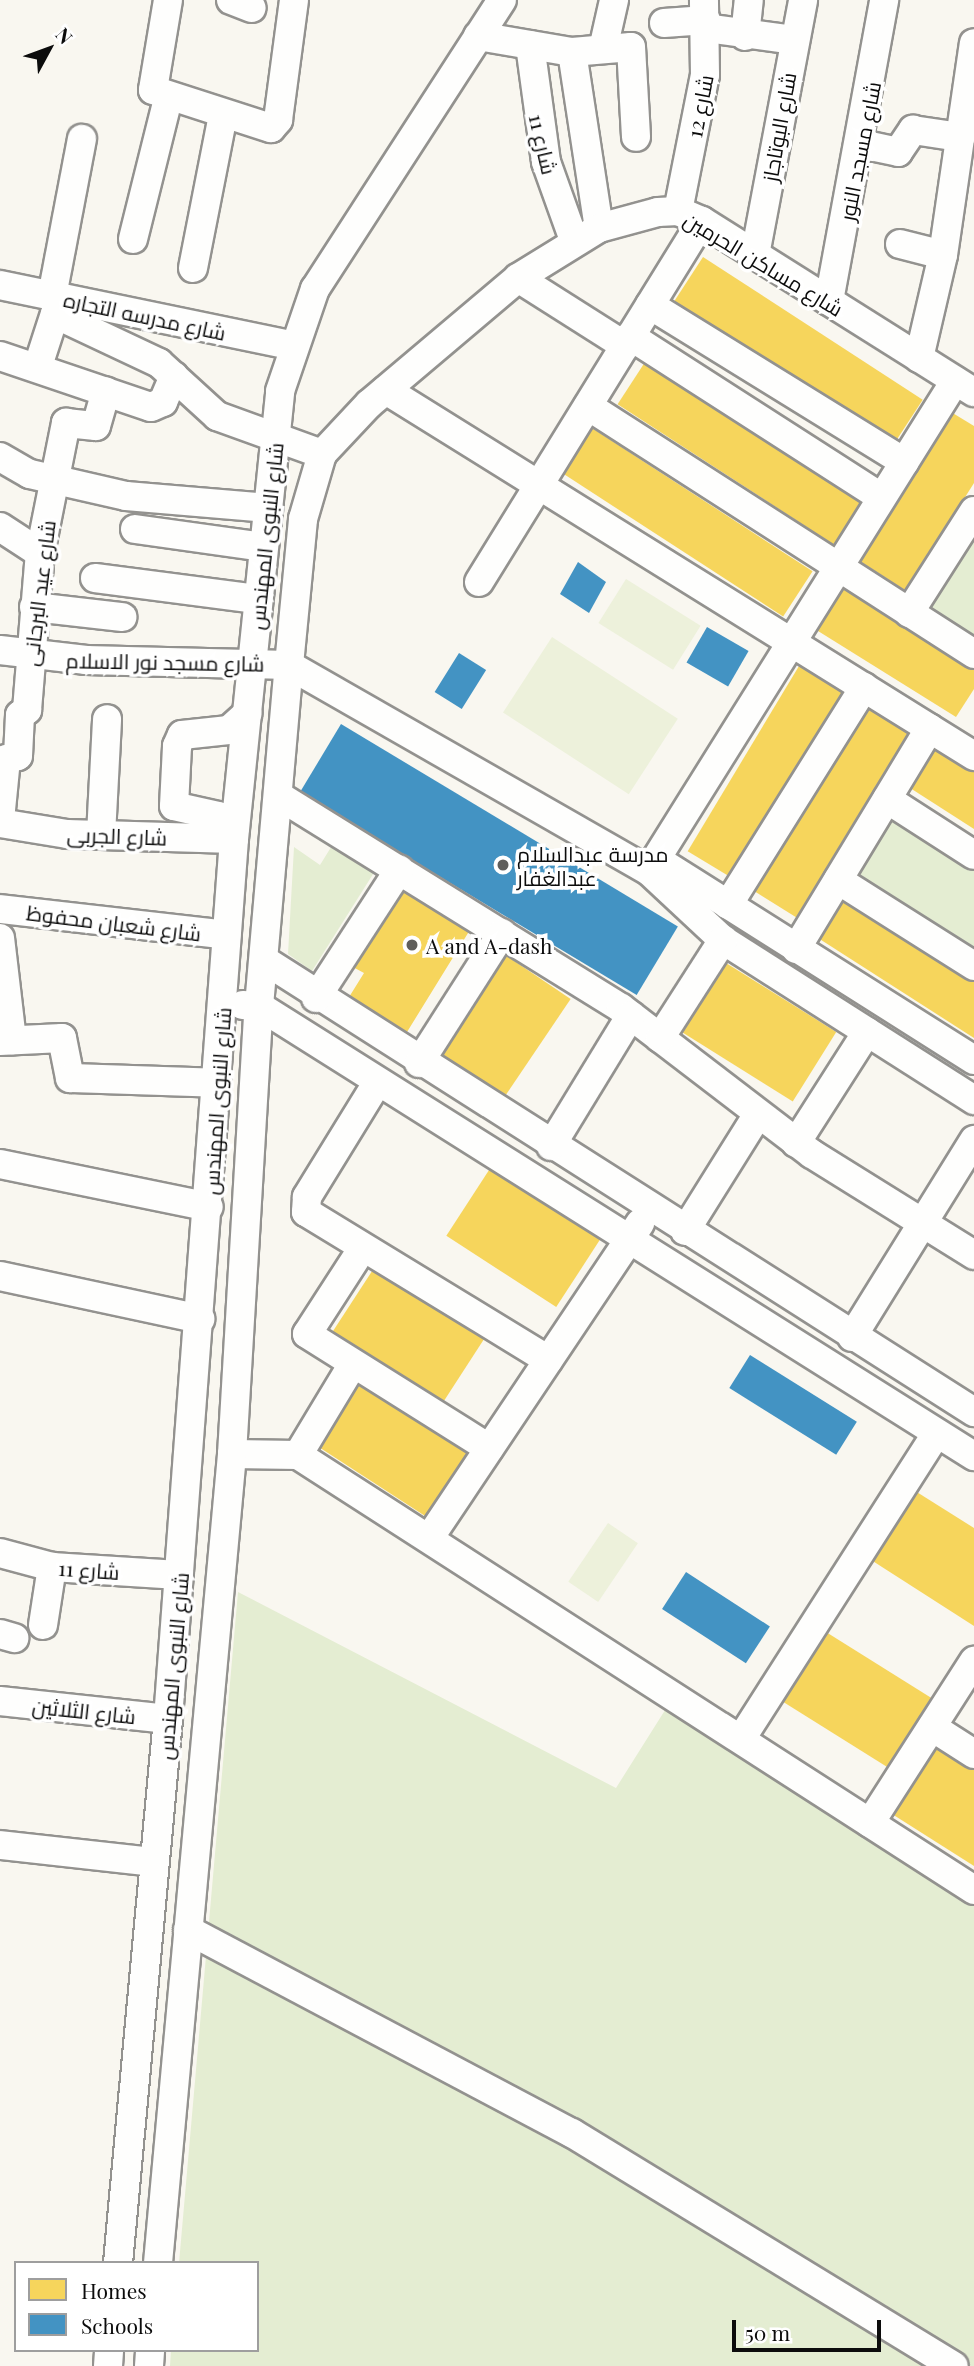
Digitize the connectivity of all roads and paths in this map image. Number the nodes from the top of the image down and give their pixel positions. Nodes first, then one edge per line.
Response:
1 (168, 0) edge
2 (295, 0) edge
3 (502, 0) edge
4 (614, 0) edge
5 (749, 0) edge
6 (803, 0) edge
7 (884, 0) edge
8 (706, 16) edge
9 (664, 23) dead end
10 (478, 36) junction
11 (745, 36) junction
12 (795, 40) junction
13 (974, 43) edge
14 (530, 45) junction
15 (603, 50) junction
16 (572, 52) junction
17 (970, 93) edge
18 (168, 99) junction
19 (223, 115) junction
20 (636, 137) dead end
21 (960, 137) junction
22 (82, 139) dead end
23 (861, 144) junction
24 (690, 216) junction
25 (586, 234) junction
26 (133, 239) dead end
27 (900, 244) dead end
28 (755, 255) junction
29 (943, 255) junction
30 (193, 268) dead end
31 (518, 278) junction
32 (0, 285) edge
33 (829, 301) junction
34 (56, 303) junction
35 (650, 305) junction
36 (628, 341) junction
37 (291, 345) junction
38 (0, 356) edge
39 (919, 358) junction
40 (38, 366) junction
41 (174, 376) junction
42 (965, 386) edge
43 (386, 390) junction
44 (106, 391) junction
45 (587, 406) junction
46 (276, 438) junction
47 (322, 454) junction
48 (0, 457) edge
49 (904, 462) junction
50 (56, 481) junction
51 (539, 485) junction
52 (881, 497) junction
53 (268, 508) junction
54 (974, 512) edge
55 (0, 527) edge
56 (135, 529) dead end
57 (263, 547) junction
58 (40, 553) junction
59 (837, 567) junction
60 (95, 578) dead end
61 (479, 582) dead end
62 (257, 599) junction
63 (34, 607) junction
64 (909, 613) junction
65 (122, 617) dead end
66 (791, 642) junction
67 (0, 650) edge
68 (974, 654) edge
69 (30, 655) junction
70 (253, 662) junction
71 (289, 665) junction
72 (864, 687) junction
73 (248, 713) junction
74 (107, 719) dead end
75 (930, 728) junction
76 (972, 749) edge
77 (279, 796) junction
78 (887, 799) junction
79 (0, 822) edge
80 (235, 833) junction
81 (101, 835) junction
82 (974, 855) edge
83 (652, 865) junction
84 (399, 870) junction
85 (838, 880) junction
86 (728, 905) junction
87 (0, 909) edge
88 (502, 933) junction
89 (227, 935) junction
90 (0, 937) edge
91 (723, 940) junction
92 (796, 948) junction
93 (264, 960) junction
94 (974, 966) edge
95 (316, 998) junction
96 (222, 1004) junction
97 (258, 1006) junction
98 (631, 1015) junction
99 (867, 1032) junction
100 (660, 1038) junction
101 (6, 1040) edge
102 (974, 1060) edge
103 (419, 1063) junction
104 (217, 1083) junction
105 (377, 1083) junction
106 (974, 1100) edge
107 (758, 1114) junction
108 (974, 1140) edge
109 (796, 1143) junction
110 (551, 1146) junction
111 (0, 1164) edge
112 (209, 1207) junction
113 (649, 1209) junction
114 (922, 1223) junction
115 (685, 1231) junction
116 (630, 1238) junction
117 (362, 1249) junction
118 (974, 1255) edge
119 (0, 1276) edge
120 (200, 1318) junction
121 (852, 1337) junction
122 (548, 1360) junction
123 (353, 1364) junction
124 (974, 1412) edge
125 (937, 1433) junction
126 (489, 1448) junction
127 (232, 1454) junction
128 (298, 1455) junction
129 (974, 1456) edge
130 (430, 1537) junction
131 (0, 1553) edge
132 (52, 1567) junction
133 (179, 1575) junction
134 (43, 1625) dead end
135 (974, 1661) edge
136 (0, 1701) edge
137 (206, 1706) junction
138 (169, 1711) junction
139 (932, 1727) junction
140 (741, 1739) junction
141 (974, 1754) edge
142 (870, 1823) junction
143 (0, 1845) edge
144 (154, 1862) junction
145 (974, 1890) edge
146 (188, 1930) junction
147 (118, 2261) edge
148 (158, 2261) edge
149 (953, 2366) edge

1 - 18 street
2 - 19 street
3 - 10 street, شارع النبوى المهندس
4 - 15 street
5 - 11 street
6 - 12 street, شارع البوتاجاز
7 - 23 street, شارع مسجد النور
8 - 9 street
8 - 11 street
8 - 24 street, شارع 12
10 - 14 street
10 - 37 street, شارع النبوى المهندس
11 - 12 street
12 - 28 street, شارع البوتاجاز
13 - 17 street
14 - 16 street
14 - 25 street, شارع 11
15 - 16 street
15 - 20 street
16 - 25 street
17 - 21 street
18 - 19 street
18 - 26 street
19 - 30 street
21 - 23 street
21 - 29 street
22 - 34 street
23 - 33 street, شارع مسجد النور
24 - 25 street, شارع مساكن الحرمين
24 - 28 street, شارع مساكن الحرمين
24 - 35 street, شارع 12
25 - 31 street, شارع مساكن الحرمين
27 - 29 street
28 - 33 street, شارع مساكن الحرمين
29 - 39 street
31 - 36 street
31 - 43 street, شارع مساكن الحرمين
32 - 34 street, شارع مدرسه التجاره
33 - 39 street, شارع مساكن الحرمين
34 - 37 street, شارع مدرسه التجاره
34 - 40 street
34 - 41 street
35 - 36 street, شارع 12
35 - 49 street
36 - 45 street, شارع 12
36 - 52 street
37 - 46 street, شارع النبوى المهندس
38 - 40 street
39 - 42 street, شارع مساكن الحرمين
40 - 44 street
41 - 44 street
41 - 46 street
42 - 49 street
43 - 47 street, شارع مساكن الحرمين
43 - 51 street
44 - 50 street, شارع عيد البرجانى
45 - 51 street, شارع 12
45 - 59 street
46 - 47 street
46 - 53 street, شارع النبوى المهندس
47 - 71 street, شارع النبوى المهندس
48 - 50 street
49 - 52 street
50 - 53 street
50 - 58 street, شارع عيد البرجانى
51 - 61 street, شارع 12
51 - 66 street
52 - 59 street
53 - 57 street, شارع النبوى المهندس
54 - 64 street
55 - 58 street
56 - 57 street
57 - 62 street, شارع النبوى المهندس
58 - 63 street, شارع عيد البرجانى
59 - 64 street
59 - 66 street
60 - 62 street
62 - 70 street, شارع النبوى المهندس
63 - 65 street
63 - 69 street, شارع عيد البرجانى
64 - 68 street
66 - 72 street
66 - 83 street
67 - 69 street, شارع مسجد نور الاسلام
69 - 70 street, شارع مسجد نور الاسلام
69 - 79 street, شارع عيد البرجانى
70 - 71 street, شارع مسجد نور الاسلام
70 - 73 street, شارع النبوى المهندس
71 - 77 street, شارع النبوى المهندس
71 - 83 street
72 - 75 street
72 - 86 street
73 - 80 street, شارع النبوى المهندس
73 - 80 street
74 - 81 street
75 - 76 street
75 - 78 street
77 - 84 street
77 - 93 street, شارع النبوى المهندس
78 - 82 street
78 - 85 street
79 - 81 street, شارع الجربى
80 - 81 street, شارع الجربى
80 - 89 street, شارع النبوى المهندس
83 - 86 street
83 - 91 street
84 - 88 street
84 - 95 street
85 - 92 street
85 - 94 street
86 - 92 street
87 - 89 street, شارع شعبان محفوظ
88 - 98 street
88 - 103 street
89 - 96 street, شارع النبوى المهندس
90 - 101 street
91 - 99 street
91 - 100 street
92 - 102 street
93 - 95 street
93 - 97 street, شارع النبوى المهندس
95 - 103 street
96 - 97 street
96 - 104 street, شارع النبوى المهندس
97 - 105 street
97 - 127 street, شارع النبوى المهندس
98 - 100 street
98 - 110 street
99 - 106 street
99 - 109 street
100 - 107 street
101 - 104 street
103 - 110 street
104 - 112 street, شارع النبوى المهندس
105 - 116 street
105 - 117 street
107 - 109 street
107 - 115 street
108 - 114 street
109 - 114 street
110 - 113 street
111 - 112 street
112 - 120 street, شارع النبوى المهندس
113 - 115 street
113 - 116 street
114 - 118 street
114 - 121 street
115 - 121 street
116 - 122 street
116 - 125 street
117 - 122 street
117 - 123 street
119 - 120 street
120 - 133 street, شارع النبوى المهندس
121 - 124 street
122 - 126 street
123 - 126 street
123 - 128 street
125 - 129 street
125 - 140 street
126 - 130 street
127 - 128 street
127 - 137 street, شارع النبوى المهندس
128 - 130 street
130 - 140 street
131 - 132 street, شارع 11
132 - 133 street, شارع 11
132 - 134 street
133 - 138 street, شارع النبوى المهندس
135 - 139 street
136 - 138 street, شارع الثلاثين
137 - 138 street, شارع الثلاثين
137 - 146 street, شارع النبوى المهندس
138 - 144 street, شارع النبوى المهندس
139 - 141 street
139 - 142 street
140 - 142 street
142 - 145 street
143 - 144 street
144 - 147 street, شارع النبوى المهندس
146 - 148 street, شارع النبوى المهندس
146 - 149 street

